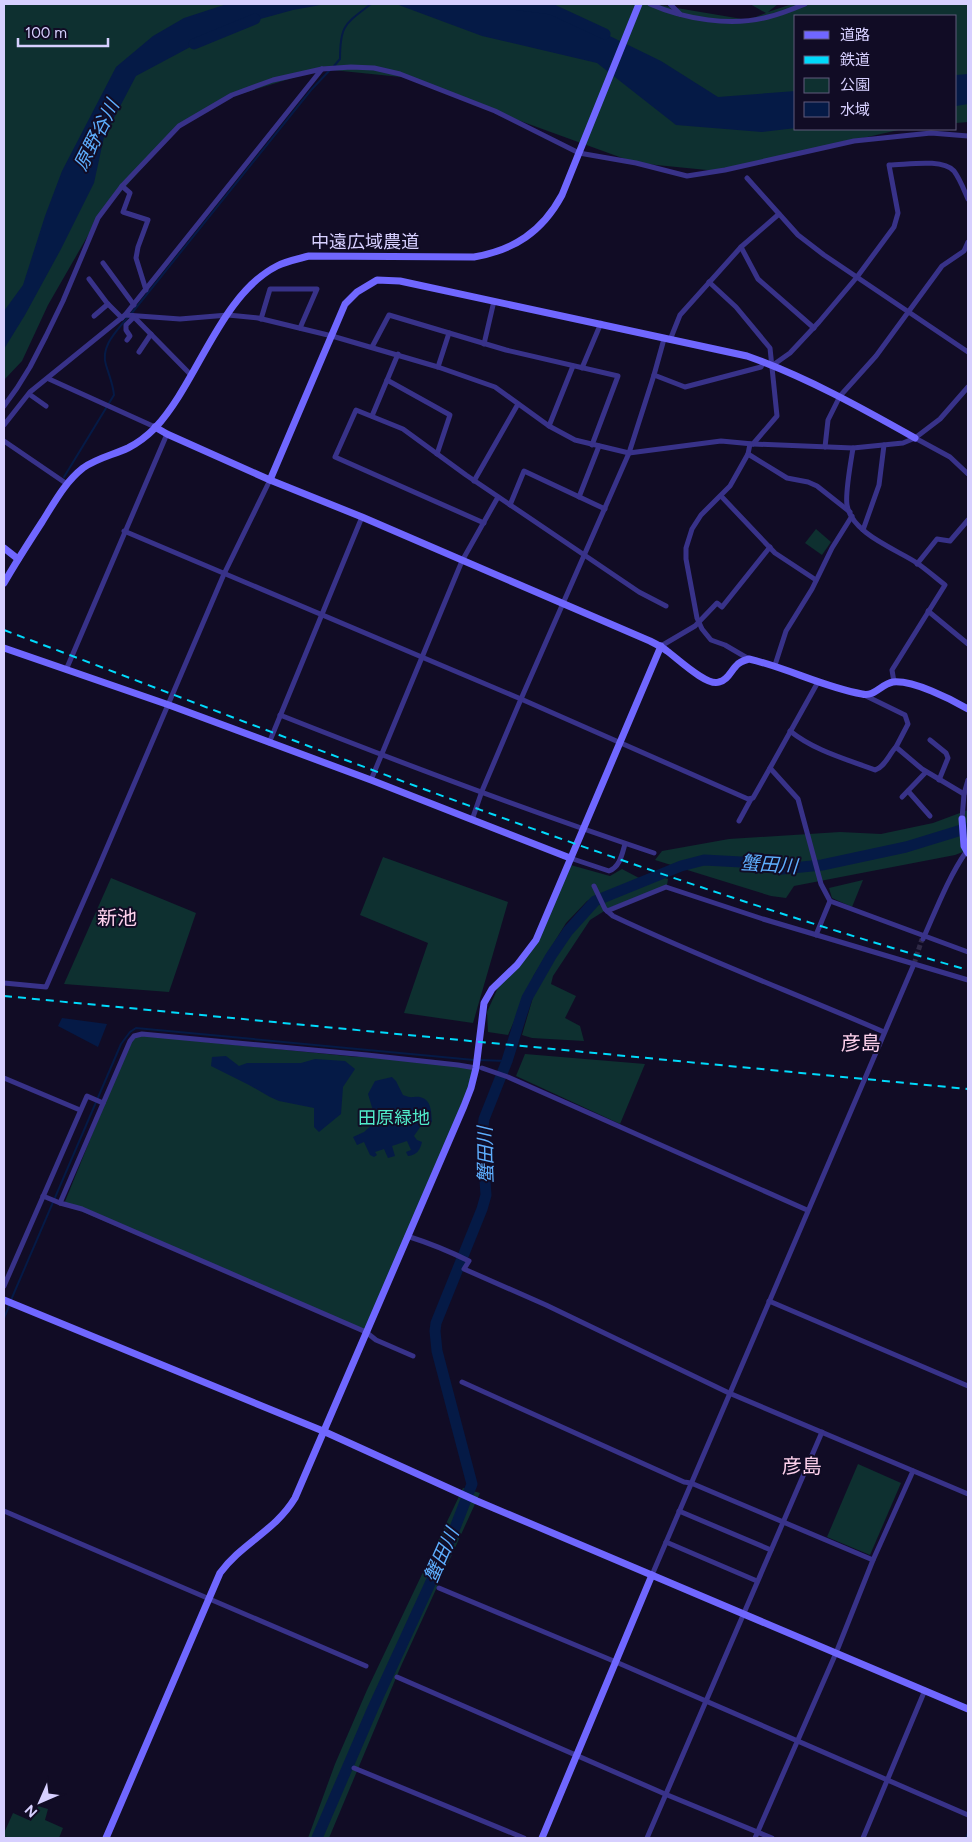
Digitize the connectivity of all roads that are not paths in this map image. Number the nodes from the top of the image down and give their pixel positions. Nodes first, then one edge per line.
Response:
1 (650, 4) edge
2 (670, 4) edge
3 (805, 4) edge
4 (638, 6) edge
5 (682, 16) junction
6 (322, 69) junction
7 (968, 136) edge
8 (580, 150) junction
9 (747, 178) dead end
10 (122, 186) junction
11 (968, 199) edge
12 (779, 214) junction
13 (968, 242) edge
14 (741, 247) junction
15 (103, 263) dead end
16 (857, 278) junction
17 (89, 279) dead end
18 (709, 282) junction
19 (146, 290) junction
20 (494, 301) junction
21 (108, 304) junction
22 (134, 305) junction
23 (909, 313) junction
24 (228, 315) junction
25 (94, 316) dead end
26 (133, 316) junction
27 (123, 317) junction
28 (261, 318) junction
29 (601, 323) junction
30 (300, 328) junction
31 (814, 328) junction
32 (449, 333) junction
33 (150, 334) junction
34 (332, 336) junction
35 (667, 339) junction
36 (127, 340) dead end
37 (484, 344) junction
38 (372, 347) junction
39 (139, 352) dead end
40 (968, 352) edge
41 (398, 354) junction
42 (764, 362) junction
43 (773, 365) junction
44 (438, 366) junction
45 (573, 366) junction
46 (582, 368) junction
47 (191, 375) junction
48 (654, 376) junction
49 (49, 379) junction
50 (387, 380) junction
51 (968, 388) edge
52 (29, 394) junction
53 (840, 396) junction
54 (518, 404) junction
55 (4, 406) edge
56 (46, 406) dead end
57 (372, 416) junction
58 (4, 425) edge
59 (549, 426) junction
60 (155, 427) junction
61 (167, 434) junction
62 (915, 438) junction
63 (4, 441) edge
64 (592, 444) junction
65 (752, 444) junction
66 (599, 446) junction
67 (884, 446) junction
68 (824, 447) junction
69 (853, 448) junction
70 (629, 453) junction
71 (437, 454) junction
72 (748, 454) junction
73 (968, 474) edge
74 (270, 480) junction
75 (474, 481) junction
76 (67, 484) junction
77 (721, 496) junction
78 (498, 497) junction
79 (579, 497) junction
80 (510, 505) junction
81 (605, 509) junction
82 (851, 514) junction
83 (362, 517) junction
84 (968, 520) edge
85 (484, 522) junction
86 (863, 530) junction
87 (124, 532) junction
88 (4, 548) edge
89 (770, 548) junction
90 (585, 556) junction
91 (18, 559) junction
92 (462, 561) junction
93 (918, 564) junction
94 (224, 574) junction
95 (816, 580) junction
96 (4, 583) edge
97 (562, 604) junction
98 (666, 606) dead end
99 (928, 611) junction
100 (322, 616) junction
101 (699, 621) junction
102 (968, 644) edge
103 (660, 646) junction
104 (4, 648) edge
105 (421, 658) junction
106 (749, 658) junction
107 (775, 665) junction
108 (66, 670) junction
109 (818, 682) junction
110 (894, 682) junction
111 (864, 695) junction
112 (521, 699) junction
113 (169, 706) junction
114 (968, 709) edge
115 (280, 715) junction
116 (790, 731) junction
117 (930, 740) dead end
118 (269, 743) junction
119 (619, 744) junction
120 (896, 747) junction
121 (380, 755) junction
122 (770, 768) junction
123 (926, 772) junction
124 (371, 780) junction
125 (939, 780) junction
126 (968, 780) edge
127 (482, 791) junction
128 (908, 791) junction
129 (964, 794) junction
130 (902, 797) dead end
131 (751, 799) junction
132 (930, 816) dead end
133 (962, 819) joint
134 (472, 820) junction
135 (739, 821) dead end
136 (582, 829) junction
137 (625, 844) junction
138 (966, 850) edge
139 (654, 853) dead end
140 (570, 858) junction
141 (594, 886) dead end
142 (830, 901) junction
143 (606, 910) junction
144 (816, 935) junction
145 (923, 938) junction
146 (968, 952) edge
147 (914, 964) junction
148 (968, 980) edge
149 (4, 983) edge
150 (884, 1032) junction
151 (479, 1068) junction
152 (4, 1078) edge
153 (103, 1103) junction
154 (80, 1110) junction
155 (43, 1196) junction
156 (60, 1203) junction
157 (807, 1210) junction
158 (407, 1236) junction
159 (4, 1286) edge
160 (4, 1300) edge
161 (769, 1302) junction
162 (366, 1332) junction
163 (413, 1356) dead end
164 (462, 1382) dead end
165 (968, 1386) edge
166 (729, 1393) junction
167 (323, 1431) junction
168 (822, 1432) junction
169 (913, 1471) junction
170 (691, 1482) junction
171 (968, 1494) edge
172 (4, 1511) edge
173 (679, 1511) junction
174 (783, 1522) junction
175 (666, 1542) junction
176 (771, 1550) junction
177 (873, 1560) junction
178 (652, 1575) junction
179 (757, 1581) junction
180 (439, 1588) dead end
181 (208, 1599) junction
182 (743, 1614) junction
183 (836, 1653) junction
184 (616, 1662) junction
185 (366, 1666) dead end
186 (397, 1676) dead end
187 (925, 1690) junction
188 (706, 1702) junction
189 (968, 1709) edge
190 (797, 1741) junction
191 (577, 1756) junction
192 (354, 1768) dead end
193 (887, 1780) junction
194 (665, 1794) junction
195 (968, 1815) edge
196 (758, 1832) junction
197 (106, 1838) edge
198 (524, 1838) edge
199 (542, 1838) edge
200 (646, 1838) edge
201 (755, 1838) edge
202 (772, 1838) edge
203 (863, 1838) edge

1 - 5 street
2 - 5 street
3 - 5 street
4 - 8 street, 中遠広域農道
6 - 8 street
6 - 10 street
6 - 19 street
7 - 8 street
8 - 24 street, 中遠広域農道
9 - 12 street
10 - 19 street
10 - 55 street
11 - 16 street
12 - 14 street
12 - 16 street
13 - 23 street
14 - 18 street
14 - 31 street
15 - 22 street
16 - 23 street
16 - 31 street
17 - 21 street
18 - 35 street
18 - 43 street
19 - 22 street
20 - 29 street
20 - 34 street
20 - 37 street
21 - 25 street
21 - 27 street
22 - 27 street
23 - 40 street
23 - 53 street
24 - 26 street
24 - 28 street
24 - 47 street, 中遠広域農道
26 - 27 street
26 - 33 street
26 - 36 street
27 - 49 street
28 - 30 street
28 - 30 street
29 - 35 street
29 - 46 street
30 - 34 street
31 - 43 street
32 - 37 street
32 - 38 street
32 - 44 street
33 - 39 street
33 - 47 street
34 - 38 street
34 - 74 street
35 - 42 street
35 - 48 street
37 - 45 street
38 - 41 street
41 - 44 street
41 - 50 street
42 - 43 street
42 - 48 street
43 - 53 street
43 - 65 street
44 - 54 street
45 - 46 street
45 - 59 street
46 - 64 street
47 - 60 street, 中遠広域農道
48 - 70 street
49 - 52 street
49 - 60 street
50 - 57 street
50 - 71 street
51 - 62 street
52 - 56 street
52 - 58 street
53 - 62 street
53 - 68 street
54 - 59 street
54 - 75 street
57 - 71 street
57 - 85 street
59 - 64 street
60 - 61 street
60 - 76 street, 中遠広域農道
61 - 74 street
61 - 87 street
62 - 67 street
62 - 73 street
63 - 76 street
64 - 66 street
65 - 68 street
65 - 70 street
65 - 72 street
66 - 70 street
66 - 79 street
67 - 69 street
67 - 86 street
68 - 69 street
69 - 82 street
70 - 81 street
71 - 75 street
72 - 77 street
72 - 82 street
74 - 83 street
74 - 94 street
75 - 78 street
76 - 91 street, 中遠広域農道
77 - 89 street
77 - 101 street
78 - 80 street
78 - 85 street
79 - 80 street
79 - 81 street
80 - 90 street
81 - 90 street
82 - 86 street
82 - 95 street
83 - 92 street
83 - 100 street
84 - 93 street
85 - 92 street
86 - 93 street
87 - 94 street
87 - 108 street
88 - 91 street
89 - 95 street
89 - 101 street
90 - 97 street
90 - 98 street
91 - 96 street, 中遠広域農道
92 - 97 street
92 - 105 street
93 - 99 street
94 - 100 street
94 - 113 street
95 - 107 street
97 - 103 street
97 - 112 street
99 - 102 street
99 - 110 street
100 - 105 street
100 - 115 street
101 - 103 street
101 - 106 street
103 - 106 street
103 - 119 street
104 - 108 street
105 - 112 street
105 - 121 street
106 - 107 street
107 - 109 street
108 - 113 street
109 - 111 street
109 - 116 street
110 - 111 street
110 - 114 street
111 - 120 street
112 - 119 street
112 - 127 street
113 - 118 street
113 - 149 street
115 - 118 street
115 - 121 street
116 - 120 street
116 - 122 street
117 - 125 street
118 - 124 street
119 - 131 street
119 - 136 street
120 - 123 street
121 - 124 street
121 - 127 street
122 - 131 street
122 - 142 street
123 - 125 street
123 - 128 street
124 - 134 street
125 - 129 street
126 - 129 street
127 - 134 street
127 - 136 street
128 - 130 street
128 - 132 street
129 - 133 street
131 - 135 street
133 - 138 street
134 - 140 street
136 - 137 street
136 - 140 street
137 - 139 street
137 - 140 street
138 - 145 street
140 - 151 street
141 - 143 street
142 - 144 street
142 - 145 street
143 - 144 street
143 - 150 street
144 - 147 street
145 - 146 street
147 - 148 street
147 - 150 street
150 - 157 street
151 - 153 street
151 - 157 street
151 - 158 street
152 - 154 street
153 - 154 street
153 - 156 street
154 - 155 street
155 - 156 street
155 - 159 street
156 - 162 street
157 - 161 street
158 - 162 street
158 - 166 street
160 - 167 street
161 - 165 street
161 - 166 street
162 - 163 street
162 - 167 street
164 - 170 street
166 - 168 street
166 - 170 street
167 - 178 street
167 - 181 street
168 - 169 street
168 - 174 street
169 - 171 street
169 - 177 street
170 - 173 street
170 - 174 street
172 - 181 street
173 - 175 street
173 - 176 street
174 - 176 street
174 - 177 street
175 - 178 street
175 - 179 street
176 - 179 street
177 - 183 street
178 - 182 street
178 - 184 street
179 - 182 street
180 - 184 street
181 - 185 street
181 - 197 street
182 - 183 street
182 - 188 street
183 - 187 street
183 - 190 street
184 - 188 street
184 - 191 street
186 - 191 street
187 - 189 street
187 - 193 street
188 - 190 street
188 - 194 street
190 - 193 street
190 - 196 street
191 - 194 street
191 - 199 street
192 - 198 street
193 - 195 street
193 - 203 street
194 - 196 street
194 - 200 street
196 - 201 street
196 - 202 street

